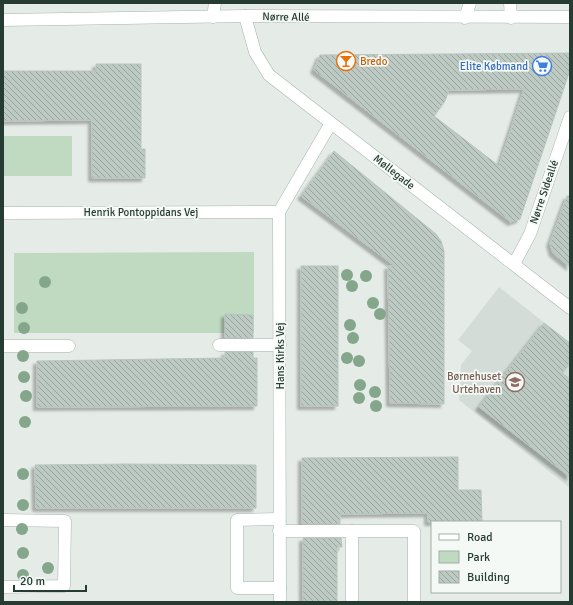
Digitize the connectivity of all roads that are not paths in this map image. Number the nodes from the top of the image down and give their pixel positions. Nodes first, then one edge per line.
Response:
1 (215, 3) edge
2 (470, 3) edge
3 (510, 3) edge
4 (245, 16) junction
5 (213, 17) junction
6 (570, 17) edge
7 (465, 18) junction
8 (511, 18) junction
9 (3, 20) edge
10 (570, 117) edge
11 (331, 123) junction
12 (279, 212) junction
13 (3, 213) edge
14 (514, 264) junction
15 (570, 308) edge
16 (219, 345) dead end
17 (280, 345) junction
18 (3, 346) edge
19 (69, 346) dead end
20 (279, 519) junction
21 (3, 520) edge
22 (279, 531) junction
23 (352, 531) junction
24 (3, 587) edge
25 (280, 588) junction
26 (280, 602) edge
27 (352, 602) edge
28 (414, 602) edge

1 - 5 street
2 - 7 street
3 - 8 street
4 - 5 street, Nørre Allé
4 - 7 street, Nørre Allé
4 - 11 street, Møllegade
5 - 9 street, Nørre Allé
6 - 8 street, Nørre Allé
7 - 8 street, Nørre Allé
10 - 14 street, Nørre Sideallé
11 - 12 street
11 - 14 street, Møllegade
12 - 13 street, Henrik Pontoppidans Vej
12 - 17 street, Hans Kirks Vej
14 - 15 street, Møllegade
16 - 17 street
17 - 20 street, Hans Kirks Vej
18 - 19 street
20 - 22 street, Hans Kirks Vej
20 - 25 street
21 - 24 street
22 - 23 street
22 - 25 street, Hans Kirks Vej
23 - 27 street
23 - 28 street
25 - 26 street, Hans Kirks Vej

